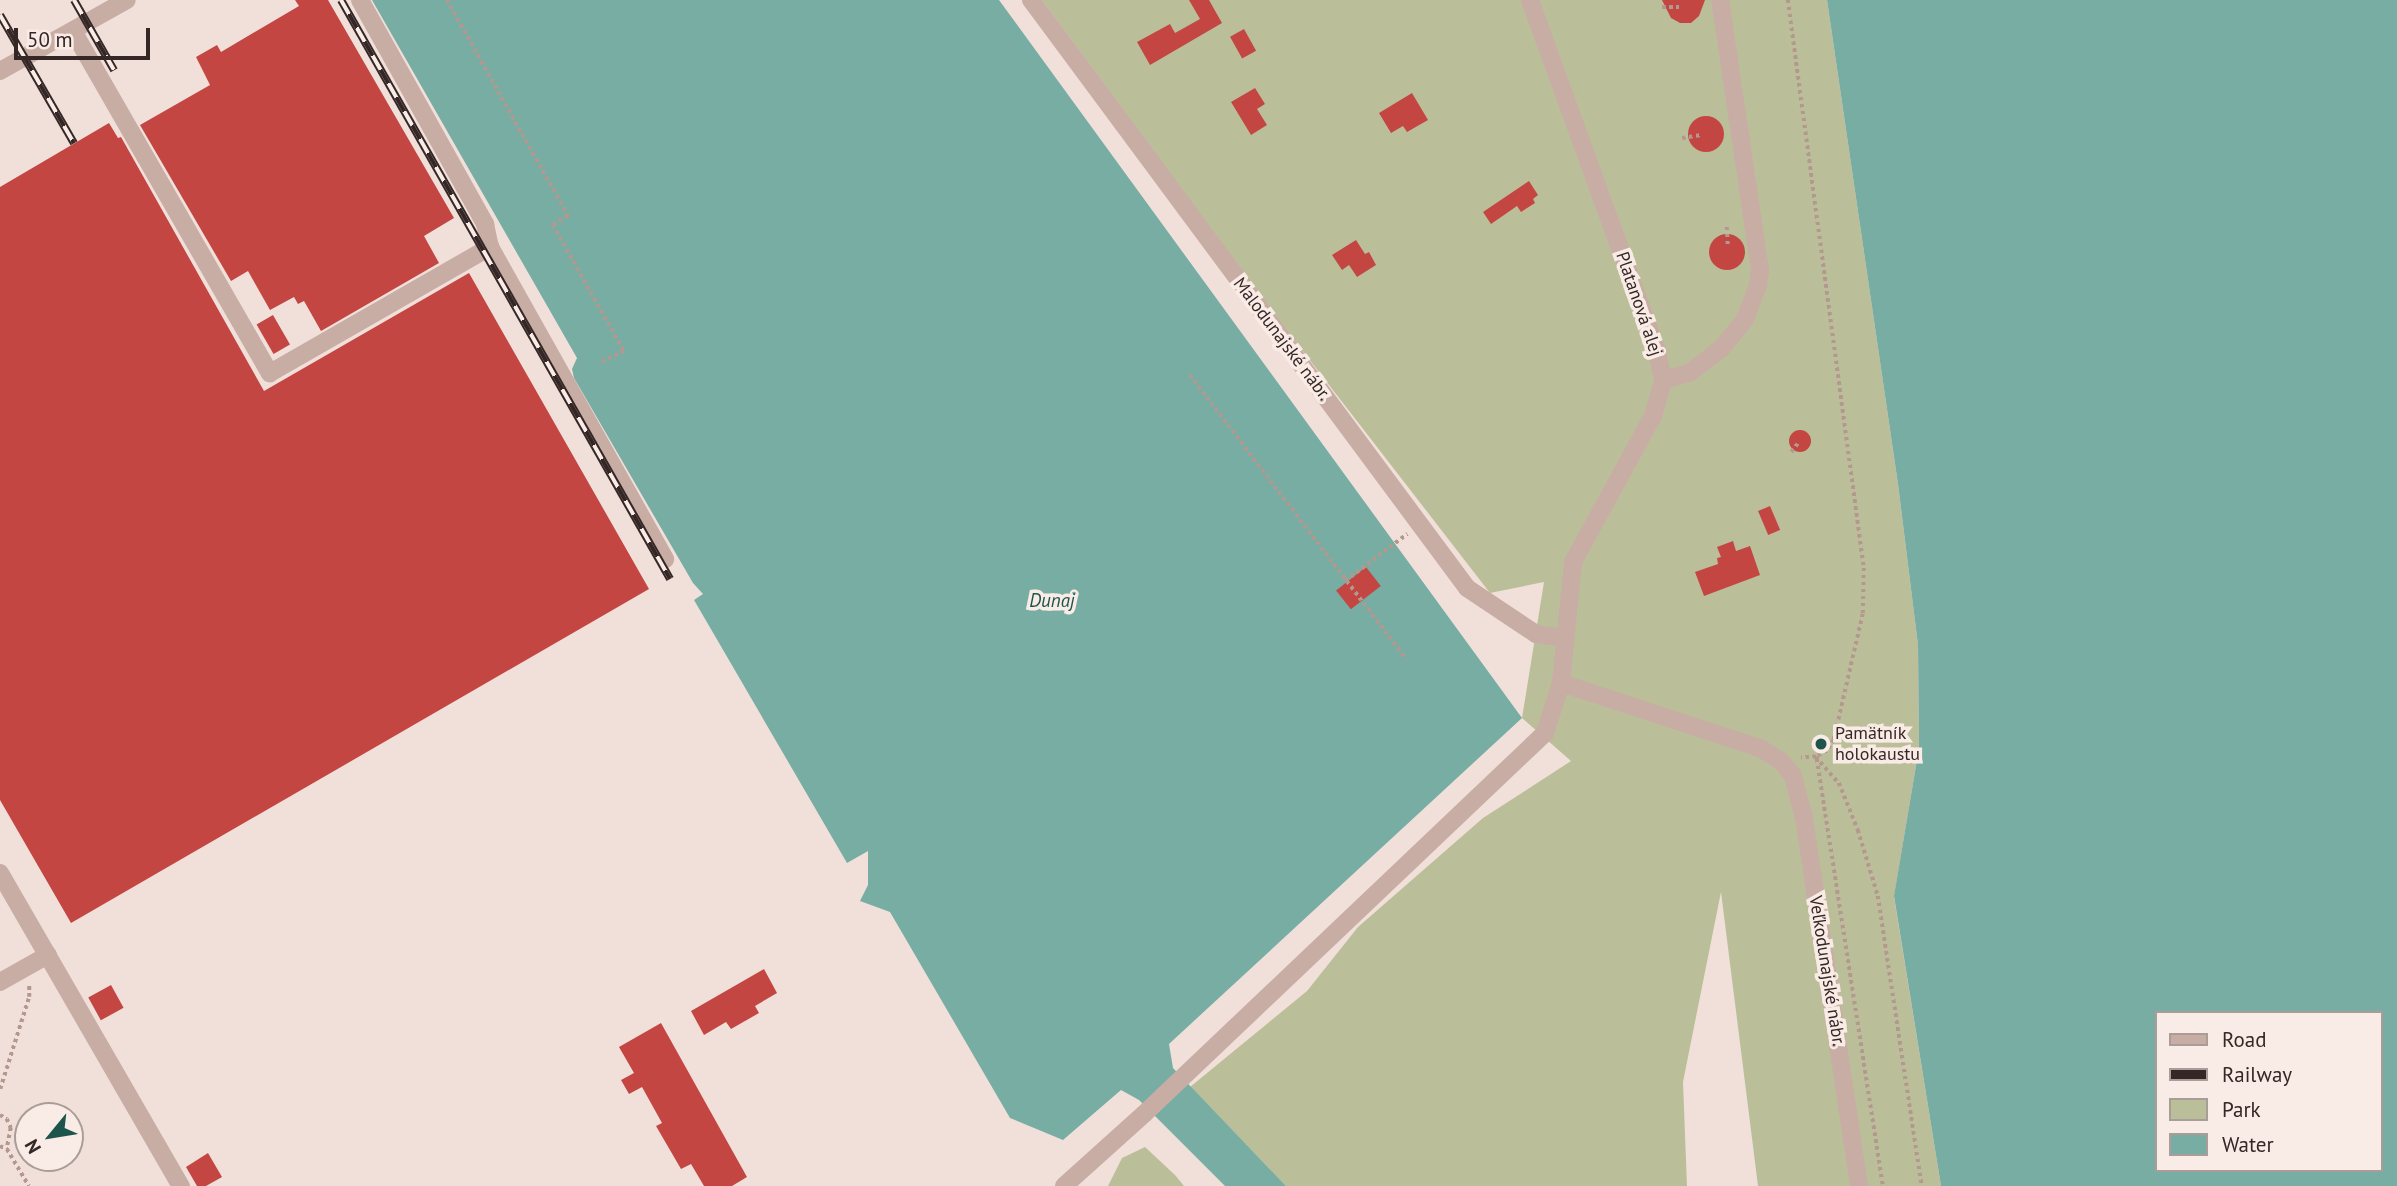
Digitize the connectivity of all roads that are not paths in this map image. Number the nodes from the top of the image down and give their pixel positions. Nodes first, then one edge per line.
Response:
1 (360, 0) edge
2 (1031, 0) edge
3 (1530, 0) edge
4 (1720, 0) edge
5 (122, 1) edge
6 (73, 30) junction
7 (1, 69) edge
8 (490, 247) junction
9 (1663, 380) junction
10 (665, 559) dead end
11 (1564, 638) junction
12 (1561, 684) junction
13 (0, 873) edge
14 (6, 897) edge
15 (48, 955) junction
16 (0, 982) edge
17 (181, 1186) edge
18 (1064, 1186) edge
19 (1859, 1186) edge

1 - 8 street
2 - 11 street, Malodunajské nábr.
3 - 9 street, Platanová alej
4 - 9 street
5 - 6 street
6 - 7 street
6 - 8 street
8 - 10 street
9 - 11 street, Platanová alej
11 - 12 street, Platanová alej
12 - 18 street, Platanová alej
12 - 19 street, Veľkodunajské nábr.
13 - 14 street
14 - 15 street
15 - 16 street
15 - 17 street

